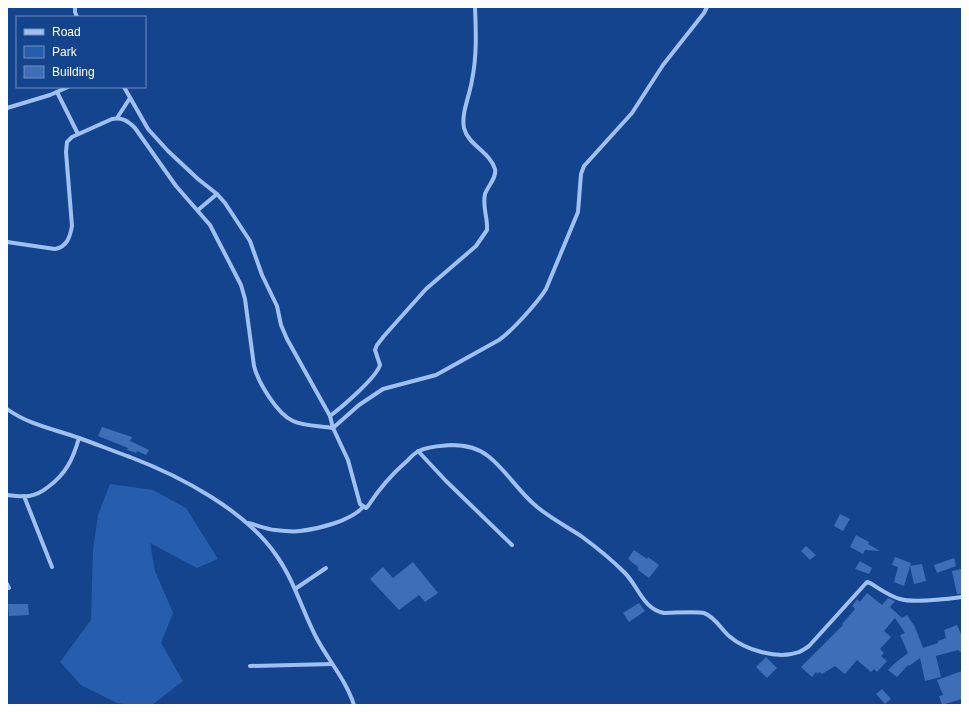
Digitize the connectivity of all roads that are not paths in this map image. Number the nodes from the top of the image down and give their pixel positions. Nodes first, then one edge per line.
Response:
1 (475, 7) edge
2 (707, 7) edge
3 (66, 88) edge
4 (125, 88) edge
5 (57, 92) junction
6 (130, 98) junction
7 (7, 108) edge
8 (118, 118) junction
9 (78, 134) junction
10 (217, 194) junction
11 (198, 210) junction
12 (7, 242) edge
13 (7, 408) edge
14 (330, 416) junction
15 (333, 428) junction
16 (79, 438) junction
17 (418, 451) junction
18 (7, 495) edge
19 (24, 496) junction
20 (363, 507) junction
21 (248, 523) junction
22 (512, 545) dead end
23 (52, 567) dead end
24 (326, 568) dead end
25 (295, 589) junction
26 (962, 597) edge
27 (332, 664) junction
28 (250, 666) dead end
29 (354, 705) edge

1 - 14 street
2 - 15 street
3 - 5 street
4 - 6 street
5 - 7 street
5 - 9 street
6 - 8 street
6 - 10 street
8 - 9 street
8 - 11 street
9 - 12 street
10 - 11 street
10 - 14 street
11 - 15 street
13 - 16 street
14 - 15 street
15 - 20 street
16 - 19 street
16 - 21 street
17 - 20 street
17 - 22 street
17 - 26 street
18 - 19 street
19 - 23 street
20 - 21 street
21 - 25 street
24 - 25 street
25 - 27 street
27 - 28 street
27 - 29 street

